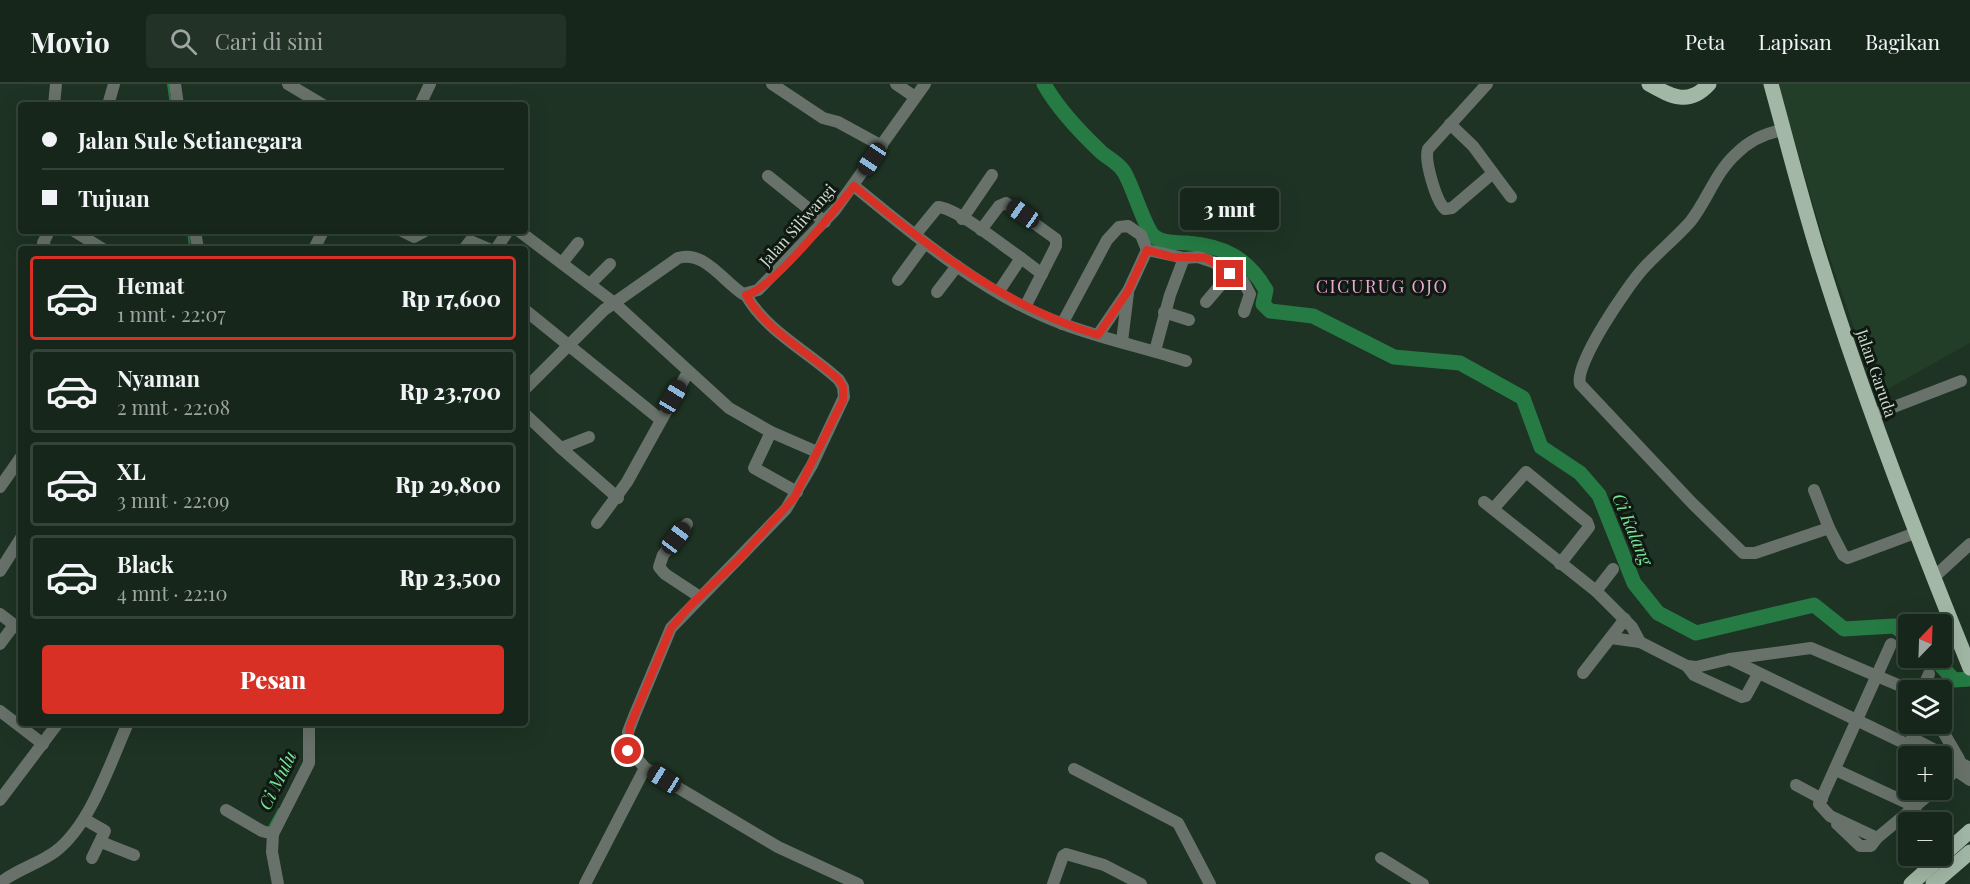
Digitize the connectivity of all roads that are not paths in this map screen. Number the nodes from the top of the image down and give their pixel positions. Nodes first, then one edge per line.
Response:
1 (56, 84) edge
2 (114, 84) edge
3 (175, 84) edge
4 (288, 84) edge
5 (430, 84) edge
6 (772, 84) edge
7 (896, 84) edge
8 (925, 84) edge
9 (1487, 84) edge
10 (1650, 84) edge
11 (1709, 84) edge
12 (1771, 84) edge
13 (915, 97) junction
14 (54, 102) edge
15 (109, 102) edge
16 (178, 102) edge
17 (318, 102) edge
18 (421, 102) edge
19 (1450, 124) junction
20 (1784, 130) junction
21 (882, 146) junction
22 (1493, 173) junction
23 (992, 175) dead end
24 (768, 176) dead end
25 (854, 186) junction
26 (1510, 197) dead end
27 (962, 219) junction
28 (825, 222) junction
29 (981, 230) junction
30 (79, 234) edge
31 (523, 234) edge
32 (915, 235) junction
33 (578, 243) dead end
34 (925, 243) junction
35 (98, 246) edge
36 (466, 246) edge
37 (482, 246) edge
38 (1147, 250) junction
39 (1021, 258) junction
40 (1184, 258) junction
41 (562, 263) junction
42 (610, 264) dead end
43 (957, 266) junction
44 (1042, 274) junction
45 (1230, 274) junction
46 (898, 280) dead end
47 (590, 284) junction
48 (999, 291) junction
49 (1128, 291) junction
50 (937, 292) dead end
51 (746, 295) junction
52 (613, 302) junction
53 (1206, 302) dead end
54 (1025, 307) junction
55 (528, 312) edge
56 (1164, 312) junction
57 (1244, 312) dead end
58 (1189, 320) dead end
59 (1062, 324) junction
60 (1098, 335) junction
61 (1122, 341) junction
62 (567, 345) junction
63 (1155, 351) junction
64 (1186, 361) dead end
65 (688, 372) junction
66 (1961, 381) dead end
67 (528, 386) edge
68 (1873, 415) junction
69 (528, 417) edge
70 (661, 420) junction
71 (771, 432) junction
72 (589, 437) dead end
73 (561, 448) junction
74 (818, 452) junction
75 (18, 462) edge
76 (0, 487) edge
77 (1814, 490) dead end
78 (797, 492) junction
79 (618, 498) junction
80 (597, 523) dead end
81 (687, 524) dead end
82 (1829, 528) junction
83 (1915, 533) junction
84 (18, 543) edge
85 (1970, 544) edge
86 (1560, 564) junction
87 (1613, 568) dead end
88 (0, 571) edge
89 (1933, 578) junction
90 (1596, 591) junction
91 (700, 597) junction
92 (1624, 619) junction
93 (7, 624) edge
94 (1611, 638) junction
95 (1640, 642) junction
96 (0, 644) edge
97 (1891, 644) dead end
98 (1730, 659) junction
99 (1687, 666) junction
100 (1970, 668) edge
101 (1583, 673) dead end
102 (1758, 674) junction
103 (1929, 674) dead end
104 (1876, 675) junction
105 (1926, 680) edge
106 (1898, 685) edge
107 (0, 711) edge
108 (1855, 718) junction
109 (18, 725) edge
110 (20, 726) edge
111 (56, 726) edge
112 (127, 726) edge
113 (309, 726) edge
114 (1946, 735) joint
115 (43, 744) junction
116 (1915, 746) edge
117 (1941, 746) edge
118 (1961, 767) edge
119 (645, 768) junction
120 (1074, 769) dead end
121 (1836, 770) junction
122 (1970, 780) edge
123 (1796, 785) dead end
124 (1822, 799) junction
125 (0, 800) edge
126 (1924, 800) edge
127 (1916, 807) junction
128 (226, 810) dead end
129 (84, 819) junction
130 (1970, 831) edge
131 (269, 833) junction
132 (101, 842) junction
133 (1967, 854) edge
134 (134, 855) dead end
135 (92, 858) dead end
136 (1381, 858) dead end
137 (3, 883) edge
138 (279, 884) edge
139 (585, 884) edge
140 (858, 884) edge
141 (1053, 884) edge
142 (1141, 884) edge
143 (1210, 884) edge
144 (1423, 884) edge
145 (1911, 884) edge
146 (1933, 884) edge
147 (1947, 884) edge

1 - 14 street
2 - 15 street
3 - 16 street
4 - 17 street
5 - 18 street
6 - 21 street
7 - 13 street
8 - 13 street, Jalan Siliwangi
9 - 19 street
10 - 11 main road
12 - 20 main road, Jalan Garuda
13 - 21 street, Jalan Siliwangi
19 - 22 street
19 - 22 street
20 - 68 main road, Jalan Garuda
20 - 82 street
21 - 25 street, Jalan Siliwangi
22 - 26 street
23 - 27 street
24 - 28 street
25 - 28 street, Jalan Siliwangi
25 - 32 street
27 - 29 street
27 - 32 street
28 - 51 street, Jalan Siliwangi
29 - 39 street
29 - 44 street
30 - 35 street
31 - 41 street
32 - 34 street
33 - 41 street
34 - 43 street
34 - 46 street
36 - 37 street
38 - 40 street
38 - 49 street
38 - 59 street
39 - 44 street
39 - 48 street
40 - 45 street
40 - 56 street
41 - 47 street
42 - 47 street
43 - 48 street
43 - 50 street
44 - 54 street
45 - 53 street
45 - 57 street
47 - 52 street
48 - 54 street
49 - 60 street
49 - 61 street
51 - 52 street
51 - 74 street
52 - 62 street
52 - 65 street
54 - 59 street
55 - 62 street
56 - 58 street
56 - 63 street
59 - 60 street
60 - 61 street
61 - 63 street
62 - 67 street
62 - 70 street
63 - 64 street
65 - 70 street
65 - 71 street
66 - 68 street
68 - 83 main road, Jalan Garuda
69 - 73 street
70 - 79 street
71 - 74 street
71 - 78 street
72 - 73 street
73 - 79 street
74 - 78 street
75 - 76 street
77 - 82 street
78 - 91 street
79 - 80 street
81 - 91 street
82 - 83 street
83 - 89 main road, Jalan Garuda
84 - 88 street
85 - 89 street
86 - 86 street
86 - 90 street
87 - 90 street
89 - 100 main road, Jalan Garuda
90 - 92 street
91 - 119 street
92 - 94 street
92 - 95 street
93 - 96 street
94 - 95 street
94 - 101 street
95 - 99 street
97 - 104 street
98 - 99 street
98 - 102 street
98 - 104 street
99 - 102 street
102 - 108 street
103 - 105 street
104 - 106 street
104 - 108 street
107 - 109 street
108 - 116 street
108 - 121 street
110 - 115 street
111 - 115 street
112 - 129 street
113 - 131 street
114 - 117 street
114 - 118 street
115 - 125 street
118 - 122 street
119 - 139 street
119 - 140 street
120 - 143 street
121 - 124 street
121 - 127 street
123 - 124 street
124 - 127 street
126 - 127 street
128 - 131 street
129 - 132 street
129 - 137 street
130 - 145 main road
131 - 138 street
132 - 134 street
132 - 135 street
133 - 146 main road
133 - 147 street
136 - 144 street
141 - 142 street

